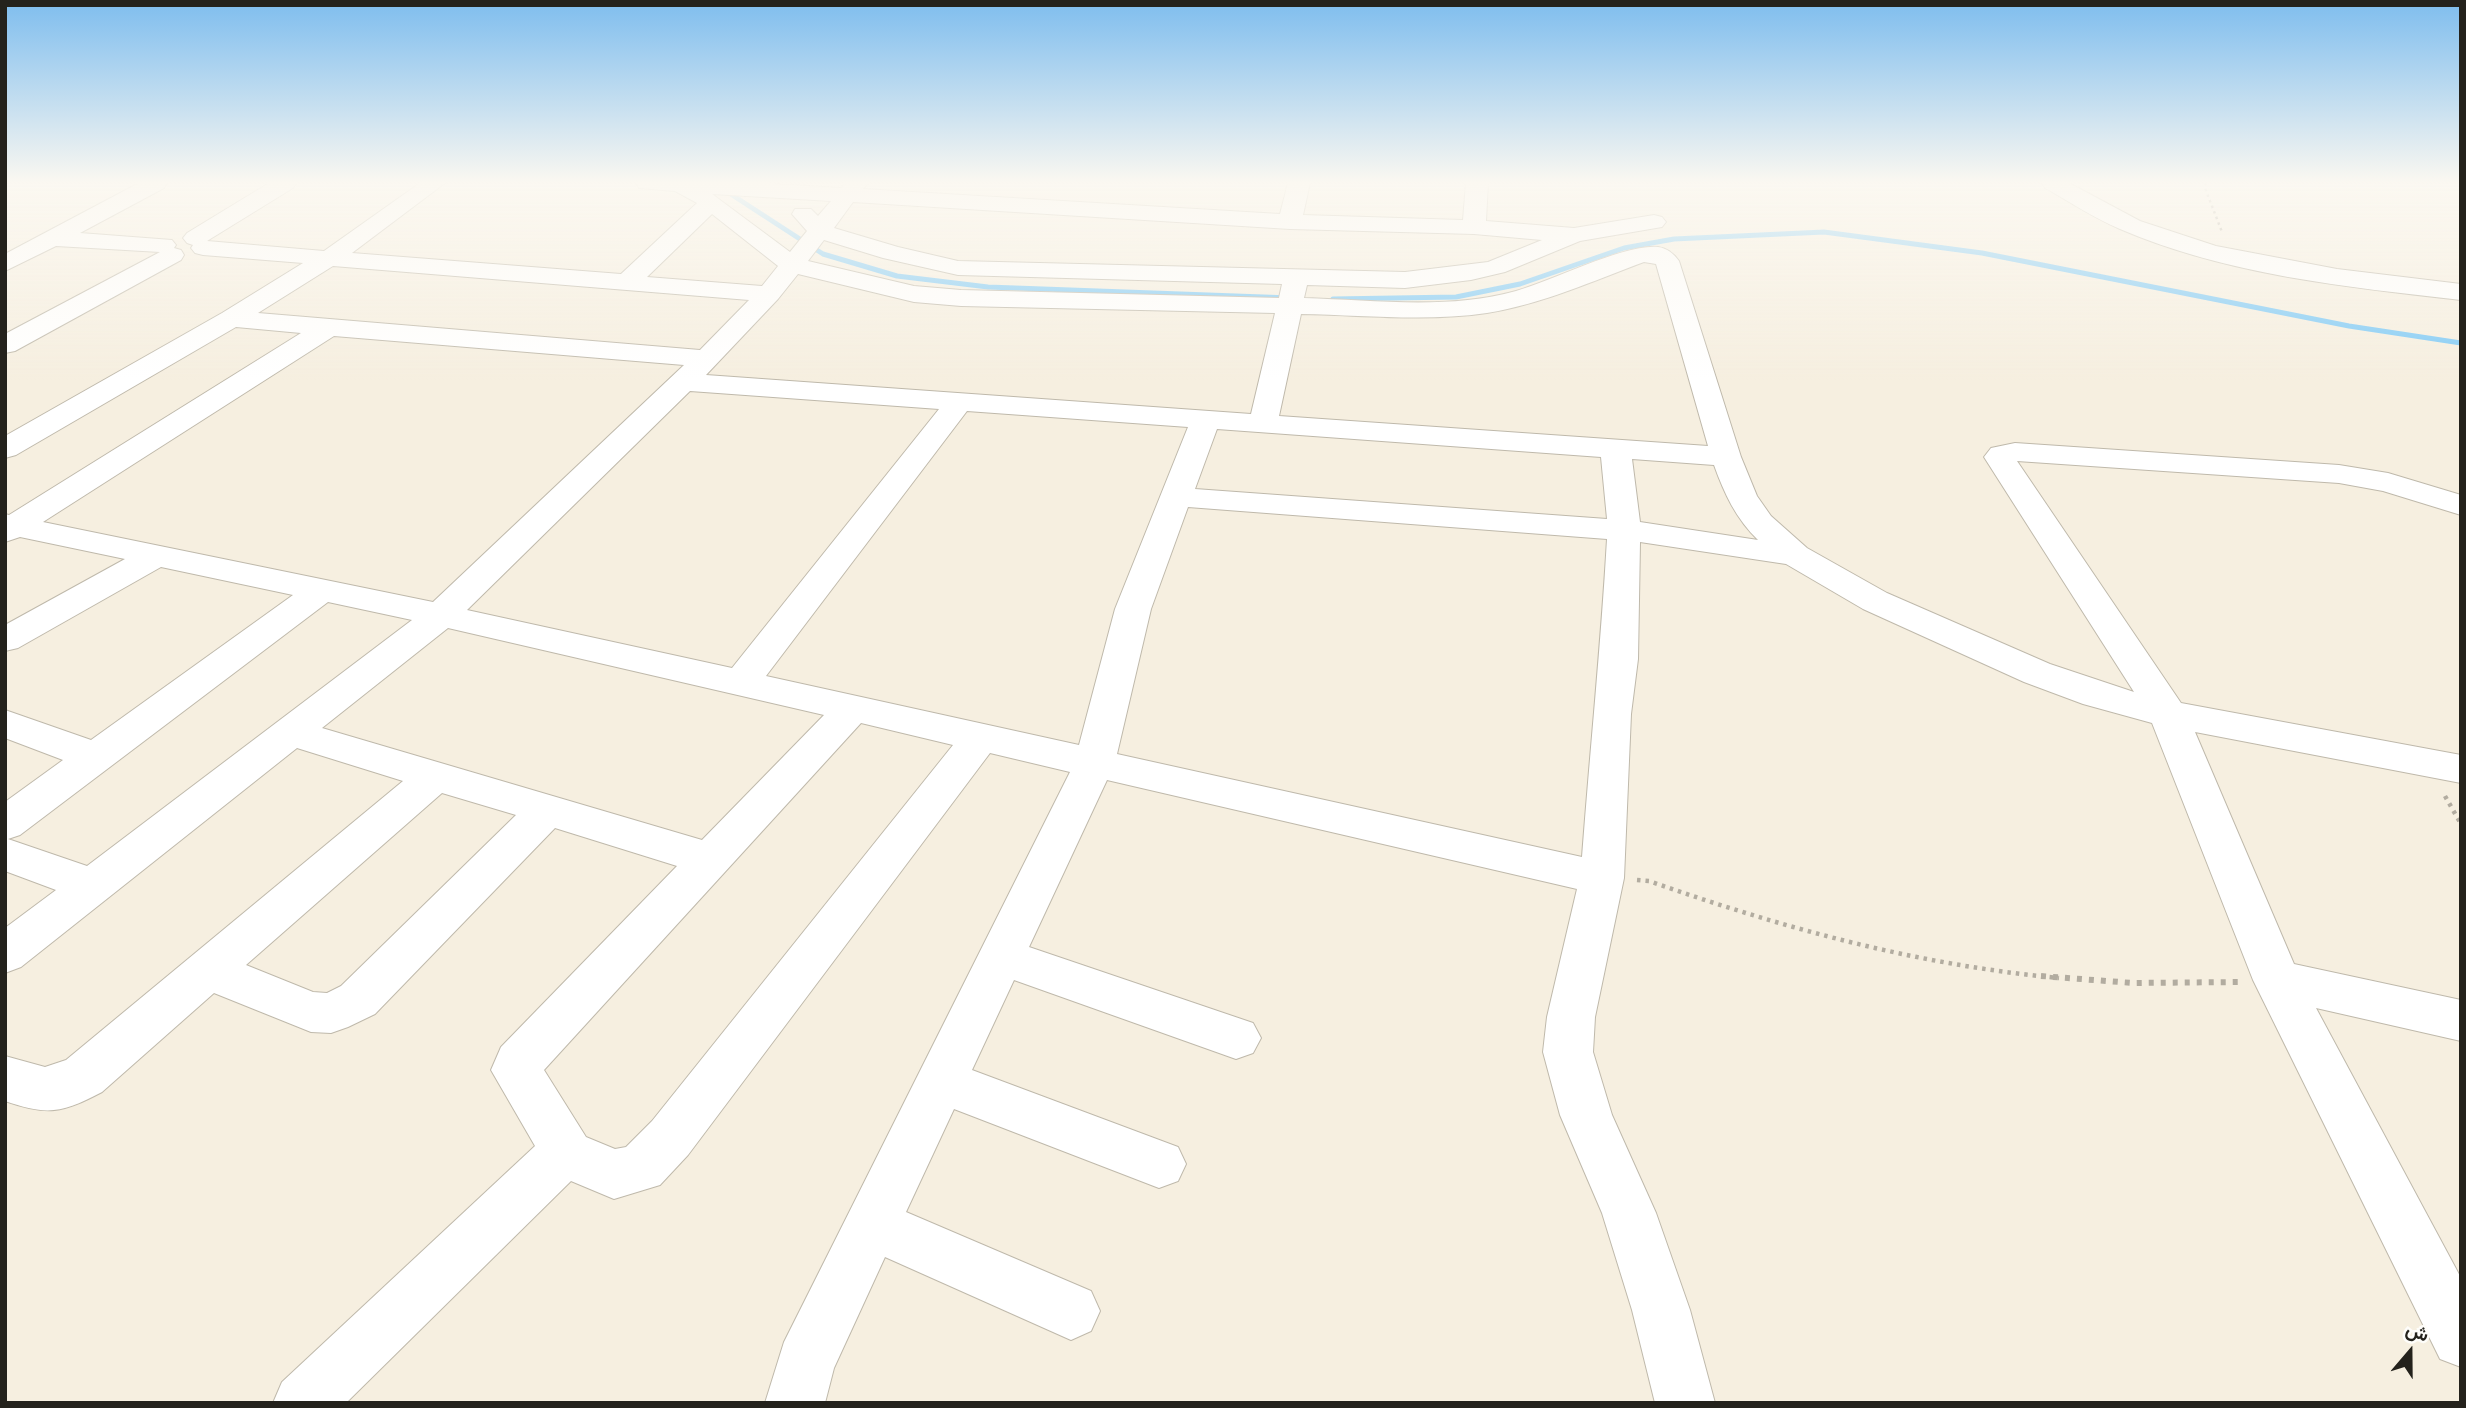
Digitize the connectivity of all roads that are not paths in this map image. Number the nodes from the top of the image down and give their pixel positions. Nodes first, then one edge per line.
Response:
1 (36, 249) edge
2 (153, 249) edge
3 (174, 249) edge
4 (248, 249) edge
5 (342, 249) edge
6 (658, 249) edge
7 (806, 249) edge
8 (811, 249) edge
9 (825, 249) edge
10 (1541, 249) edge
11 (2202, 249) edge
12 (168, 250) junction
13 (329, 258) junction
14 (5, 264) edge
15 (627, 282) junction
16 (2461, 292) edge
17 (1293, 293) junction
18 (769, 294) junction
19 (231, 319) junction
20 (329, 327) junction
21 (5, 345) edge
22 (695, 371) junction
23 (960, 401) junction
24 (1206, 420) junction
25 (1263, 424) junction
26 (5, 449) edge
27 (1616, 449) junction
28 (1726, 457) junction
29 (1176, 497) junction
30 (2461, 505) edge
31 (9, 527) edge
32 (1624, 530) junction
33 (158, 555) junction
34 (1795, 555) junction
35 (322, 590) junction
36 (441, 615) junction
37 (5, 639) edge
38 (742, 681) junction
39 (852, 709) junction
40 (2168, 714) junction
41 (5, 723) edge
42 (291, 732) junction
43 (980, 738) junction
44 (94, 757) junction
45 (1094, 764) junction
46 (2461, 769) edge
47 (435, 776) junction
48 (547, 810) junction
49 (5, 824) edge
50 (5, 854) edge
51 (709, 859) junction
52 (1602, 878) junction
53 (95, 886) junction
54 (5, 954) edge
55 (1001, 956) junction
56 (208, 970) junction
57 (2277, 980) junction
58 (2461, 1021) edge
59 (1236, 1038) dead end
60 (5, 1078) edge
61 (941, 1082) junction
62 (564, 1153) junction
63 (1159, 1164) dead end
64 (873, 1224) junction
65 (1071, 1311) dead end
66 (2461, 1338) edge
67 (303, 1403) edge
68 (795, 1403) edge
69 (1685, 1403) edge

1 - 14 street
2 - 12 street
3 - 12 street
4 - 13 street
5 - 13 street
6 - 15 street
7 - 18 street
8 - 17 street
9 - 17 street
10 - 17 street
11 - 16 street
12 - 21 street
13 - 15 street
13 - 19 street
15 - 18 street
17 - 25 street
17 - 28 street
18 - 22 street
19 - 20 street
19 - 26 street
20 - 22 street
20 - 31 street
22 - 23 street
22 - 36 street
23 - 24 street
23 - 38 street
24 - 25 street
24 - 29 street
25 - 27 street
27 - 28 street
27 - 32 street
28 - 34 street
29 - 32 street
29 - 45 street
30 - 40 street
31 - 33 street
32 - 34 street
32 - 52 street
33 - 35 street
33 - 37 street
34 - 40 street
35 - 36 street
35 - 44 street
36 - 38 street
36 - 42 street
38 - 39 street
39 - 43 street
39 - 51 street
40 - 46 street
40 - 57 street
41 - 44 street
42 - 47 street
42 - 53 street
43 - 45 street
43 - 62 street
44 - 49 street
45 - 52 street
45 - 55 street
47 - 48 street
47 - 56 street
48 - 51 street
48 - 56 street
50 - 53 street
51 - 62 street
52 - 69 street
53 - 54 street
55 - 59 street
55 - 61 street
56 - 60 street
57 - 58 street
57 - 66 street
61 - 63 street
61 - 64 street
62 - 67 street
64 - 65 street
64 - 68 street

